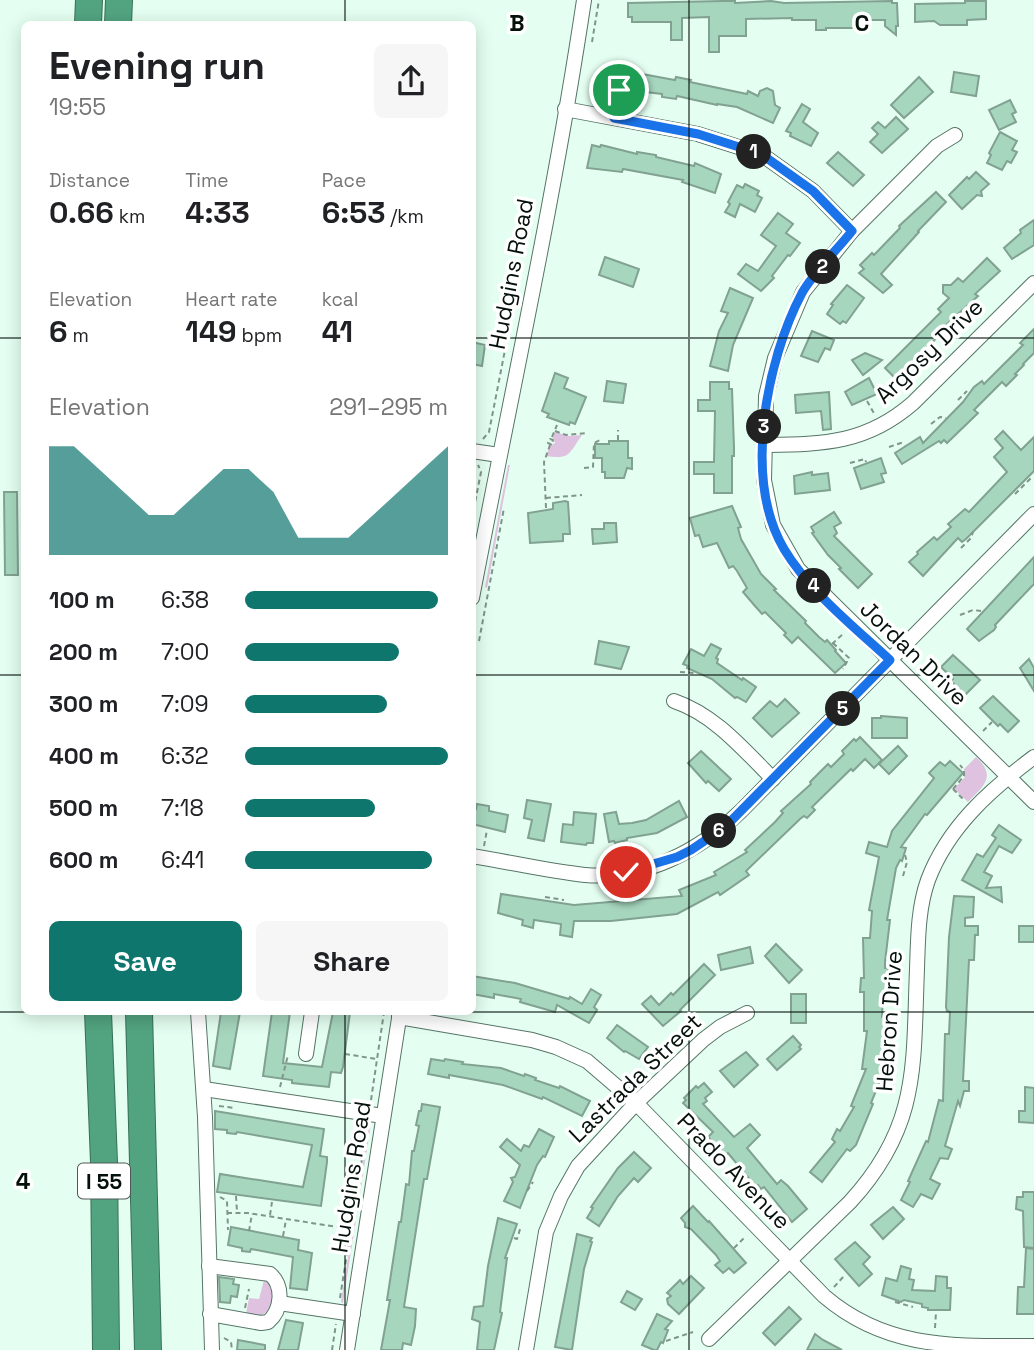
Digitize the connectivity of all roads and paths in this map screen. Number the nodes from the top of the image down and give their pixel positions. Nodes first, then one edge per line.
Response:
1 (89, 0) edge
2 (119, 0) edge
3 (584, 0) edge
4 (599, 0) edge
5 (88, 21) edge
6 (118, 21) edge
7 (592, 41) dead end
8 (619, 90) dead end
9 (565, 109) junction
10 (614, 118) junction
11 (955, 135) dead end
12 (852, 231) junction
13 (1034, 283) edge
14 (505, 350) dead end
15 (906, 371) dead end
16 (898, 388) dead end
17 (967, 391) dead end
18 (957, 400) dead end
19 (946, 418) dead end
20 (931, 424) dead end
21 (557, 425) dead end
22 (618, 430) dead end
23 (555, 431) junction
24 (587, 433) dead end
25 (602, 439) dead end
26 (618, 440) dead end
27 (476, 445) edge
28 (764, 445) junction
29 (905, 445) dead end
30 (889, 447) dead end
31 (499, 455) junction
32 (866, 462) dead end
33 (476, 463) edge
34 (850, 463) dead end
35 (593, 466) junction
36 (600, 467) dead end
37 (584, 468) dead end
38 (1031, 478) dead end
39 (1015, 494) dead end
40 (582, 495) dead end
41 (476, 496) edge
42 (506, 498) dead end
43 (545, 498) junction
44 (546, 508) dead end
45 (1034, 514) edge
46 (973, 532) dead end
47 (961, 548) dead end
48 (476, 577) edge
49 (981, 611) dead end
50 (960, 615) dead end
51 (852, 624) junction
52 (479, 641) dead end
53 (890, 660) junction
54 (844, 669) dead end
55 (680, 672) dead end
56 (695, 673) dead end
57 (674, 701) dead end
58 (1034, 757) edge
59 (960, 765) dead end
60 (1008, 777) junction
61 (773, 779) junction
62 (1034, 802) edge
63 (973, 809) junction
64 (487, 830) dead end
65 (905, 855) dead end
66 (477, 857) edge
67 (903, 876) dead end
68 (545, 897) dead end
69 (564, 900) dead end
70 (747, 1013) dead end
71 (98, 1015) edge
72 (139, 1015) edge
73 (198, 1015) edge
74 (312, 1015) edge
75 (384, 1015) edge
76 (400, 1015) edge
77 (405, 1015) edge
78 (306, 1054) dead end
79 (345, 1054) dead end
80 (288, 1055) dead end
81 (377, 1059) junction
82 (204, 1089) junction
83 (276, 1100) junction
84 (636, 1103) junction
85 (376, 1115) junction
86 (533, 1182) dead end
87 (527, 1191) dead end
88 (217, 1196) dead end
89 (236, 1196) dead end
90 (272, 1202) dead end
91 (228, 1213) junction
92 (237, 1213) junction
93 (252, 1213) junction
94 (270, 1216) junction
95 (286, 1219) junction
96 (521, 1226) dead end
97 (756, 1227) junction
98 (351, 1229) junction
99 (228, 1230) dead end
100 (249, 1231) dead end
101 (283, 1236) dead end
102 (514, 1238) dead end
103 (734, 1248) dead end
104 (788, 1261) junction
105 (209, 1266) junction
106 (845, 1275) dead end
107 (249, 1289) dead end
108 (824, 1296) junction
109 (895, 1302) dead end
110 (279, 1303) junction
111 (913, 1307) dead end
112 (936, 1312) dead end
113 (345, 1313) junction
114 (210, 1314) junction
115 (244, 1320) junction
116 (219, 1331) dead end
117 (693, 1332) dead end
118 (709, 1339) dead end
119 (666, 1341) dead end
120 (934, 1345) junction
121 (1034, 1346) edge
122 (106, 1350) edge
123 (148, 1350) edge
124 (212, 1350) edge
125 (232, 1350) edge
126 (332, 1350) edge
127 (347, 1350) edge
128 (526, 1350) edge

1 - 5 highway
2 - 6 highway
3 - 9 street, Hudgins Road
4 - 7 path
8 - 10 path
9 - 10 street
9 - 31 street, Hudgins Road
10 - 12 street
11 - 12 street, Jordan Drive
12 - 28 street, Jordan Drive
13 - 28 street, Argosy Drive
14 - 27 path
15 - 16 path
17 - 18 path
19 - 20 path
21 - 23 path
22 - 26 path
23 - 24 path
23 - 43 path
25 - 35 path
27 - 31 street
28 - 51 street, Jordan Drive
29 - 30 path
31 - 48 street, Hudgins Road
32 - 34 path
33 - 41 path
35 - 36 path
35 - 37 path
38 - 39 path
40 - 43 path
42 - 52 path
43 - 44 path
45 - 53 street
46 - 47 path
49 - 50 path
51 - 53 street, Jordan Drive
51 - 54 path
53 - 60 street, Jordan Drive
53 - 61 street
55 - 56 path
57 - 61 street
58 - 60 street, Hebron Drive
59 - 63 path
60 - 62 street, Jordan Drive
60 - 63 street, Hebron Drive
61 - 66 street
63 - 104 street, Hebron Drive
64 - 66 path
65 - 67 path
68 - 69 path
70 - 84 street, Lastrada Street
71 - 122 highway, I 55
72 - 123 highway, I 55
73 - 82 street
74 - 78 street
75 - 81 path
76 - 85 street, Hudgins Road
77 - 84 street, Prado Avenue
79 - 81 path
80 - 83 path
81 - 85 path
82 - 83 street
82 - 105 street
83 - 85 street
84 - 97 street, Prado Avenue
84 - 128 street, Lastrada Street
85 - 98 path
85 - 113 street, Hudgins Road
86 - 87 path
88 - 91 path
89 - 92 path
90 - 94 path
91 - 92 path
91 - 99 path
92 - 93 path
93 - 94 path
93 - 100 path
94 - 95 path
95 - 98 path
95 - 101 path
96 - 102 path
97 - 103 path
97 - 104 street, Prado Avenue
98 - 113 path
104 - 108 street, Prado Avenue
104 - 118 street, Hebron Drive
105 - 110 street
105 - 114 street
106 - 108 path
107 - 115 path
108 - 120 street, Prado Avenue
109 - 111 path
110 - 113 street
110 - 115 street
112 - 120 path
113 - 126 path
113 - 127 street, Hudgins Road
114 - 115 street
114 - 124 street
116 - 125 path
117 - 119 path
120 - 121 street, Prado Avenue

